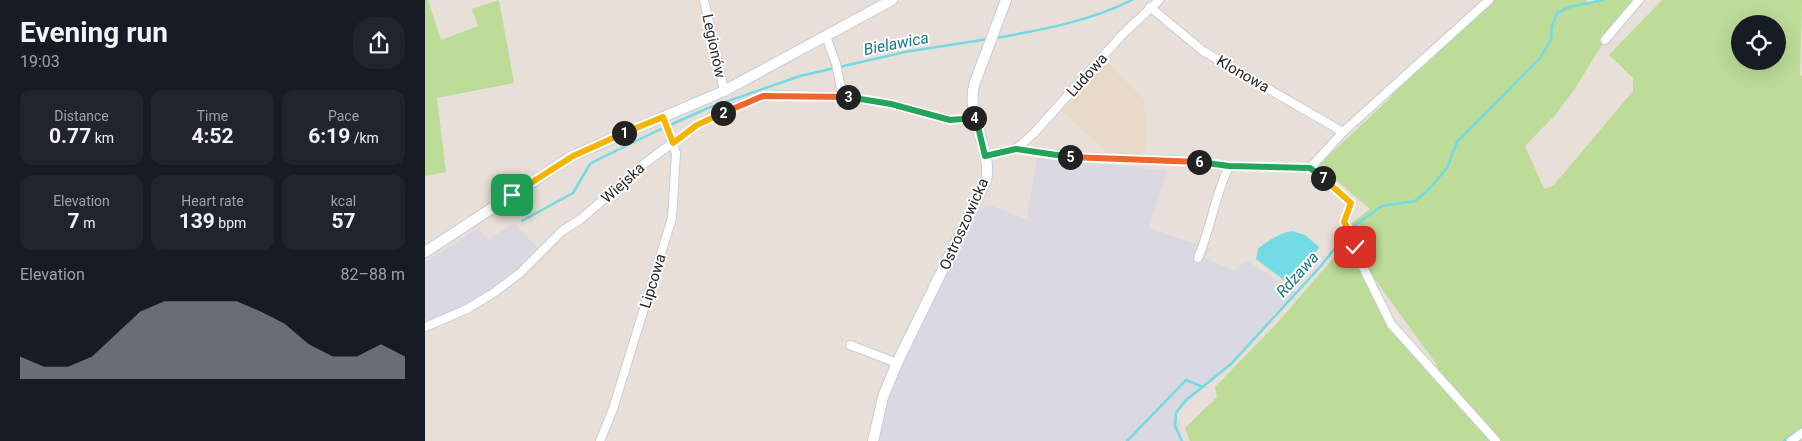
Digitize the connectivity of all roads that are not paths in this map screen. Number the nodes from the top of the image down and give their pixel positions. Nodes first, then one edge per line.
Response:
1 (704, 0) edge
2 (892, 0) edge
3 (1006, 0) edge
4 (1159, 0) edge
5 (1489, 0) edge
6 (1639, 0) edge
7 (1150, 7) junction
8 (826, 36) junction
9 (1605, 40) dead end
10 (724, 91) junction
11 (843, 97) junction
12 (976, 118) junction
13 (666, 124) junction
14 (1343, 132) junction
15 (673, 143) junction
16 (1016, 149) junction
17 (985, 156) junction
18 (1229, 166) junction
19 (1310, 168) junction
20 (425, 252) edge
21 (1198, 258) dead end
22 (425, 327) edge
23 (850, 345) dead end
24 (897, 363) junction
25 (1802, 433) edge
26 (600, 441) edge
27 (873, 441) edge
28 (1496, 441) edge
29 (1791, 441) edge

1 - 10 street, Legionów
2 - 8 main road
3 - 12 main road, Ostroszowicka
4 - 7 street, Ludowa
5 - 14 street
6 - 9 street
7 - 14 street, Klonowa
7 - 16 street, Ludowa
8 - 10 main road
8 - 11 street
10 - 13 main road
11 - 12 street, Wiejska
11 - 15 street, Wiejska
12 - 17 main road, Ostroszowicka
13 - 15 street, Lipcowa
13 - 20 main road
14 - 19 street
15 - 22 street, Wiejska
15 - 26 street, Lipcowa
16 - 17 street
16 - 18 street
17 - 24 main road, Ostroszowicka
18 - 19 street
18 - 21 street
19 - 28 street
23 - 24 street
24 - 27 main road, Ostroszowicka
25 - 29 street

